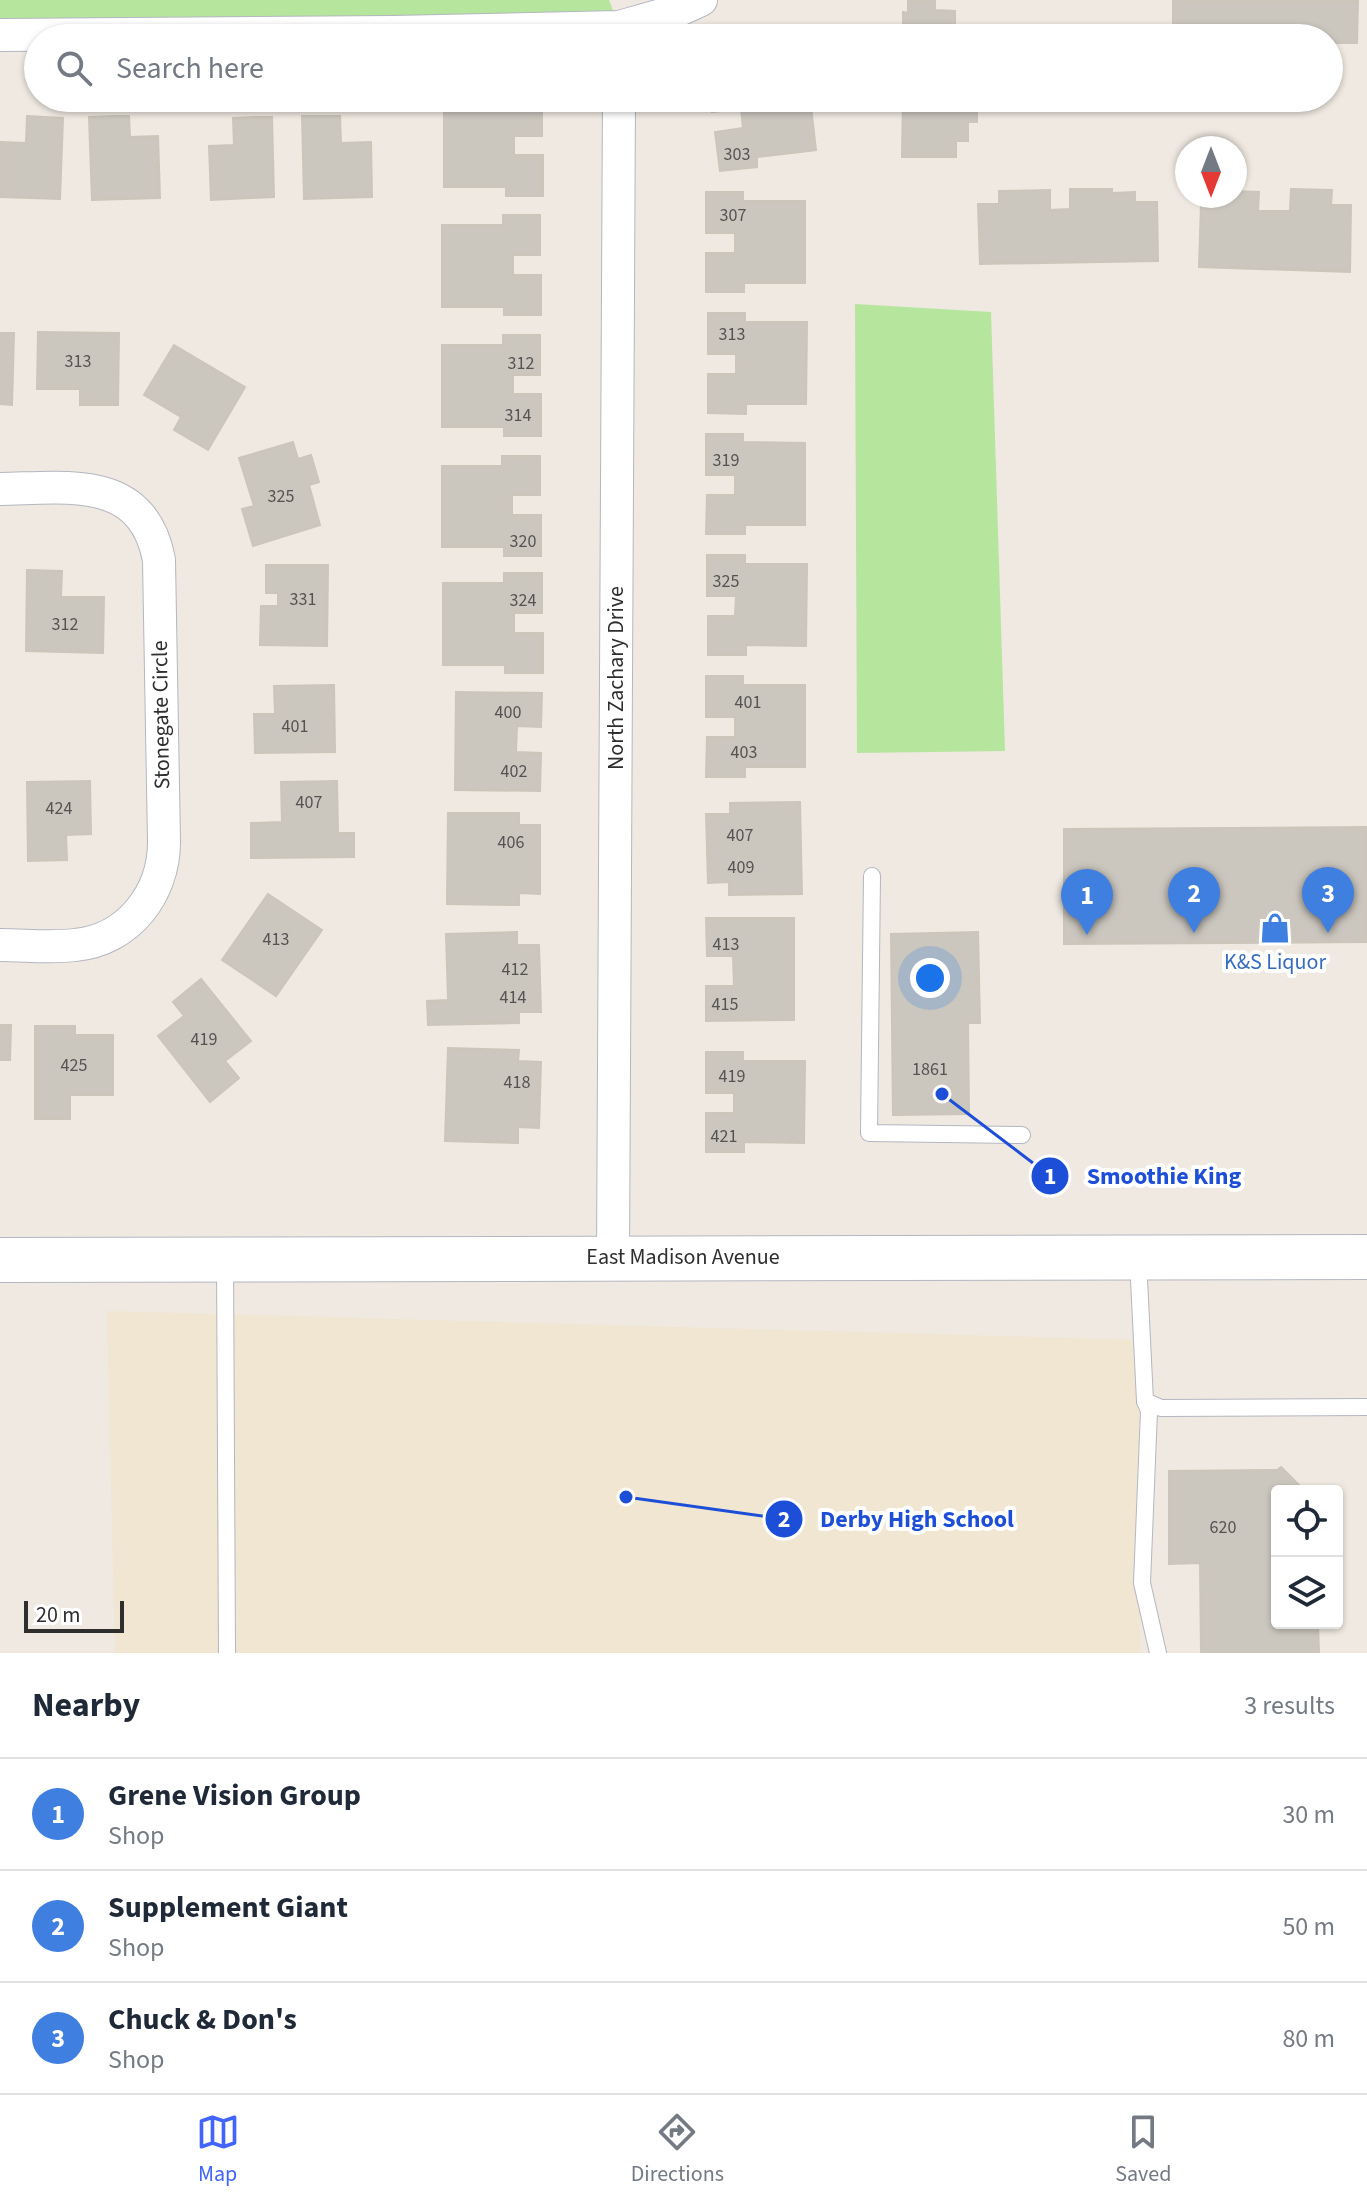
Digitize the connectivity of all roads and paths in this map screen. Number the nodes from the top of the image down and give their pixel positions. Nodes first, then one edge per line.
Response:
1 (701, 0) edge
2 (619, 22) edge
3 (574, 24) edge
4 (0, 35) edge
5 (24, 35) edge
6 (619, 112) edge
7 (0, 489) edge
8 (872, 876) dead end
9 (0, 945) edge
10 (1022, 1135) dead end
11 (613, 1257) junction
12 (1138, 1257) junction
13 (1367, 1257) edge
14 (225, 1259) junction
15 (0, 1260) edge
16 (1145, 1401) junction
17 (1367, 1407) edge
18 (227, 1653) edge
19 (1158, 1653) edge

1 - 2 street
2 - 3 street
4 - 5 street
6 - 11 street, North Zachary Drive
7 - 9 street, Stonegate Circle
8 - 10 lane
11 - 12 street, East Madison Avenue
11 - 14 street, East Madison Avenue
12 - 13 street, East Madison Avenue
12 - 16 lane
14 - 15 street, East Madison Avenue
14 - 18 lane
16 - 17 lane
16 - 19 lane

